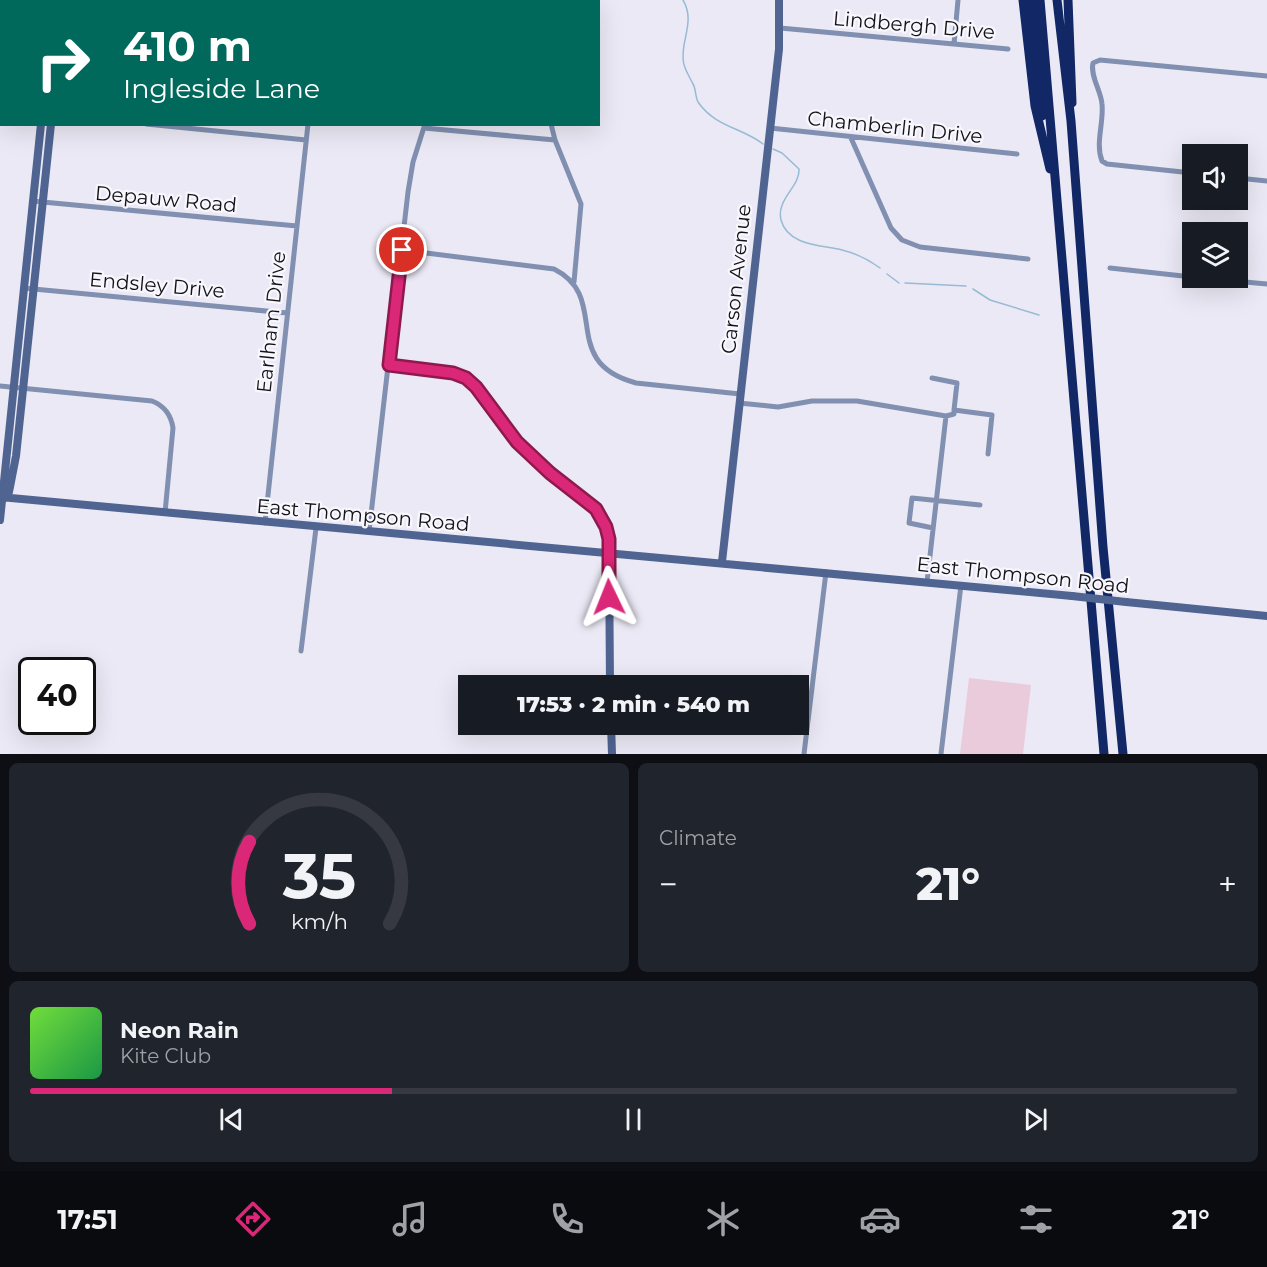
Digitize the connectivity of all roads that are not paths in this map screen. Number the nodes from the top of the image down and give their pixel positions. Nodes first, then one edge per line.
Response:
1 (779, 0) edge
2 (958, 0) edge
3 (1023, 0) edge
4 (1032, 0) edge
5 (1040, 0) edge
6 (1057, 0) edge
7 (1068, 0) edge
8 (780, 28) junction
9 (954, 44) junction
10 (1008, 49) dead end
11 (1267, 76) edge
12 (1071, 120) junction
13 (41, 126) edge
14 (51, 126) edge
15 (166, 126) edge
16 (308, 126) edge
17 (424, 126) edge
18 (552, 126) edge
19 (770, 128) junction
20 (851, 138) junction
21 (306, 140) junction
22 (555, 140) junction
23 (1043, 140) junction
24 (1017, 154) dead end
25 (1182, 172) edge
26 (1248, 179) edge
27 (1267, 181) edge
28 (1054, 185) junction
29 (32, 201) junction
30 (43, 202) junction
31 (297, 226) junction
32 (402, 250) junction
33 (1028, 259) dead end
34 (1110, 268) dead end
35 (1182, 276) edge
36 (574, 282) junction
37 (1248, 282) edge
38 (1267, 284) edge
39 (23, 288) junction
40 (34, 289) junction
41 (287, 313) junction
42 (389, 365) junction
43 (932, 378) dead end
44 (0, 386) edge
45 (13, 387) junction
46 (23, 388) junction
47 (740, 394) junction
48 (739, 403) junction
49 (954, 410) junction
50 (946, 416) junction
51 (988, 454) dead end
52 (2, 498) edge
53 (936, 500) junction
54 (980, 505) dead end
55 (165, 513) junction
56 (0, 519) edge
57 (265, 523) junction
58 (316, 528) junction
59 (933, 528) junction
60 (369, 533) junction
61 (609, 552) junction
62 (723, 562) junction
63 (826, 572) junction
64 (927, 582) junction
65 (961, 585) junction
66 (1267, 616) edge
67 (301, 651) dead end
68 (610, 675) edge
69 (611, 735) edge
70 (612, 754) edge
71 (804, 754) edge
72 (941, 754) edge
73 (1104, 754) edge
74 (1123, 754) edge

1 - 8 main road, Carson Avenue
2 - 9 street
3 - 23 highway
4 - 23 highway
5 - 28 highway
6 - 12 highway
7 - 12 highway
8 - 9 street, Lindbergh Drive
8 - 19 main road, Carson Avenue
9 - 10 street, Lindbergh Drive
11 - 25 street
12 - 74 highway
13 - 29 main road
14 - 30 main road
15 - 21 street
16 - 21 street, Earlham Drive
17 - 22 street
17 - 32 street
18 - 22 street
19 - 20 street, Chamberlin Drive
19 - 47 main road, Carson Avenue
20 - 24 street, Chamberlin Drive
20 - 33 street
21 - 31 street, Earlham Drive
22 - 36 street
23 - 28 highway
26 - 27 street
28 - 73 highway
29 - 30 street, Depauw Road
29 - 39 main road
30 - 31 street, Depauw Road
30 - 40 main road
31 - 41 street, Earlham Drive
32 - 36 street
32 - 42 street
34 - 35 street
36 - 47 street
37 - 38 street
39 - 40 street, Endsley Drive
39 - 45 main road
40 - 41 street, Endsley Drive
40 - 46 main road
41 - 57 street, Earlham Drive
42 - 60 street
42 - 61 street
43 - 49 street
44 - 45 street
45 - 46 street
45 - 52 main road
46 - 52 main road
46 - 55 street
47 - 48 main road, Carson Avenue
48 - 50 street
48 - 62 main road, Carson Avenue
49 - 50 street
49 - 51 street
50 - 53 street
52 - 55 main road, East Thompson Road
52 - 56 main road
53 - 54 street
53 - 59 street
53 - 59 street
55 - 57 main road, East Thompson Road
57 - 58 main road, East Thompson Road
58 - 60 main road, East Thompson Road
58 - 67 street
59 - 64 street
60 - 61 main road, East Thompson Road
61 - 62 main road, East Thompson Road
61 - 68 main road
62 - 63 main road, East Thompson Road
63 - 64 main road, East Thompson Road
63 - 71 street
64 - 65 main road, East Thompson Road
65 - 66 main road, East Thompson Road, bridge
65 - 72 street
69 - 70 main road

